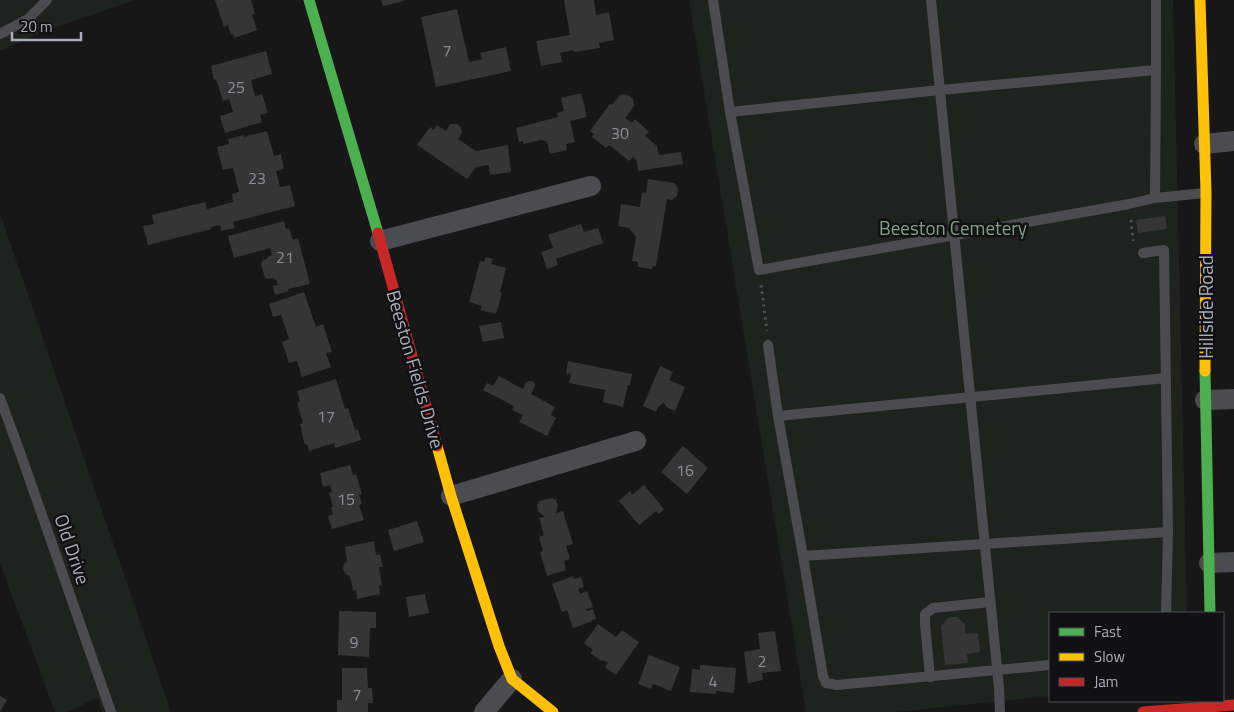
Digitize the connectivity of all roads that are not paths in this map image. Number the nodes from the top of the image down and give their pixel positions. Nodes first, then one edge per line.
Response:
1 (47, 0) edge
2 (309, 0) edge
3 (712, 0) edge
4 (931, 0) edge
5 (1156, 0) edge
6 (1200, 0) edge
7 (0, 34) edge
8 (1156, 70) junction
9 (940, 90) junction
10 (730, 112) junction
11 (1234, 142) edge
12 (1204, 144) junction
13 (591, 186) dead end
14 (1206, 192) junction
15 (1155, 198) junction
16 (954, 234) junction
17 (380, 241) junction
18 (1143, 253) road end
19 (768, 345) road end
20 (1166, 378) junction
21 (0, 398) edge
22 (970, 398) junction
23 (1234, 399) edge
24 (1205, 400) junction
25 (778, 416) junction
26 (636, 441) dead end
27 (452, 496) junction
28 (1168, 532) junction
29 (984, 544) junction
30 (803, 556) junction
31 (1234, 562) edge
32 (1209, 563) junction
33 (990, 602) junction
34 (1166, 612) edge
35 (1210, 612) edge
36 (1049, 664) edge
37 (997, 670) junction
38 (930, 676) junction
39 (512, 679) junction
40 (1212, 704) edge
41 (1234, 705) edge
42 (111, 712) edge
43 (484, 712) edge
44 (553, 712) edge
45 (1000, 712) edge
46 (1143, 712) edge

1 - 7 lane
2 - 17 street, Beeston Fields Drive
3 - 10 lane
4 - 9 lane
5 - 8 lane
6 - 12 street, Hillside Road
8 - 9 lane
8 - 15 lane
9 - 10 lane
9 - 16 lane
10 - 16 lane
11 - 12 street
12 - 14 street, Hillside Road
13 - 17 street
14 - 15 lane
14 - 24 street, Hillside Road
15 - 16 lane
16 - 22 lane
17 - 27 street, Beeston Fields Drive
18 - 20 lane
19 - 25 lane
20 - 22 lane
20 - 28 lane
21 - 42 lane, Old Drive
22 - 25 lane
22 - 29 lane
23 - 24 street
24 - 32 street, Hillside Road
25 - 30 lane
26 - 27 street
27 - 39 street, Beeston Fields Drive
28 - 29 lane
28 - 34 lane
29 - 30 lane
29 - 33 lane
30 - 38 lane
31 - 32 street
32 - 35 street, Hillside Road
33 - 37 lane
33 - 38 lane
36 - 37 lane
37 - 38 lane
37 - 45 lane
39 - 43 street
39 - 44 street, Beeston Fields Drive
40 - 41 street
40 - 46 street

